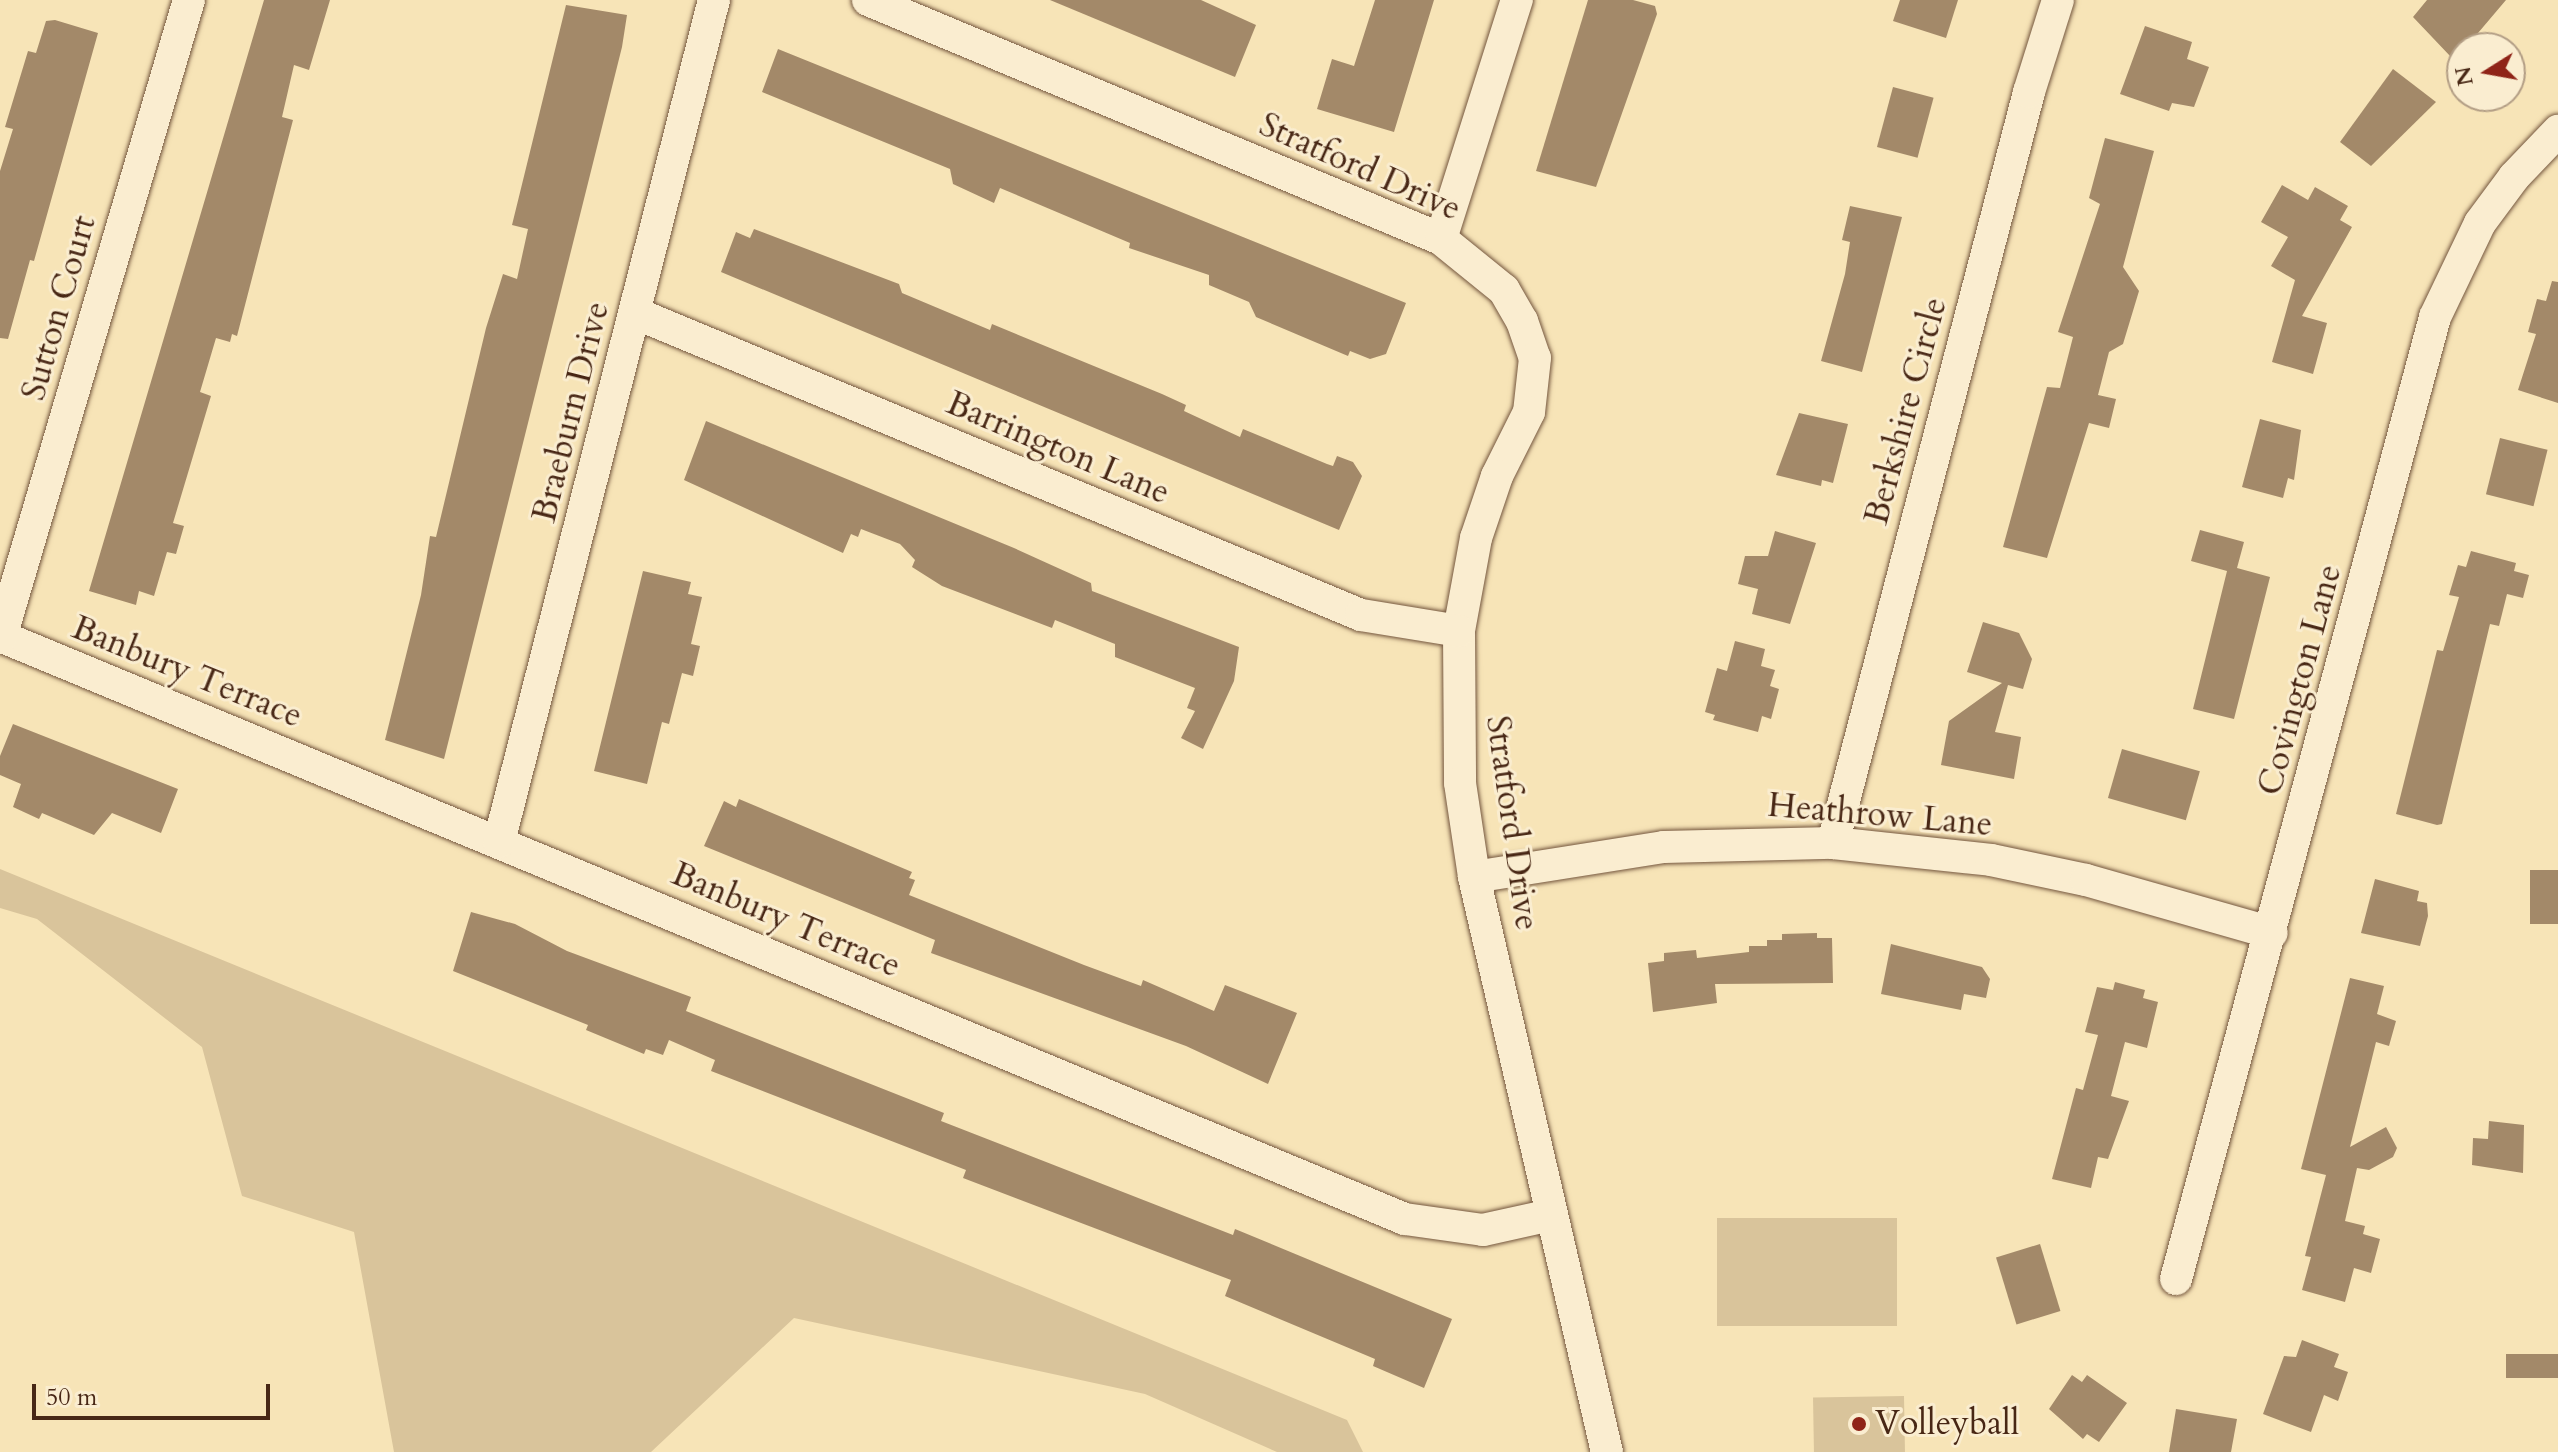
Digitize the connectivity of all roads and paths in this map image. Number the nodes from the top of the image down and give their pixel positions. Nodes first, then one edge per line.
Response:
1 (189, 0) edge
2 (714, 0) edge
3 (868, 0) edge
4 (1517, 0) edge
5 (2058, 0) edge
6 (2558, 131) edge
7 (1441, 239) junction
8 (635, 313) junction
9 (1459, 631) junction
10 (1, 636) edge
11 (499, 842) junction
12 (1833, 843) junction
13 (1474, 877) junction
14 (2272, 933) junction
15 (1551, 1215) junction
16 (2176, 1279) dead end
17 (1607, 1452) edge

1 - 10 street, Sutton Court
2 - 8 street, Braeburn Drive
3 - 7 street, Stratford Drive
4 - 7 street
5 - 12 street, Berkshire Circle
6 - 14 street, Covington Lane
7 - 9 street, Stratford Drive
8 - 9 street, Barrington Lane
8 - 11 street, Braeburn Drive
9 - 13 street, Stratford Drive
10 - 11 street, Banbury Terrace
11 - 15 street, Banbury Terrace
12 - 13 street, Heathrow Lane
12 - 14 street, Heathrow Lane
13 - 15 street, Stratford Drive
14 - 16 street, Covington Lane
15 - 17 street, Stratford Drive

